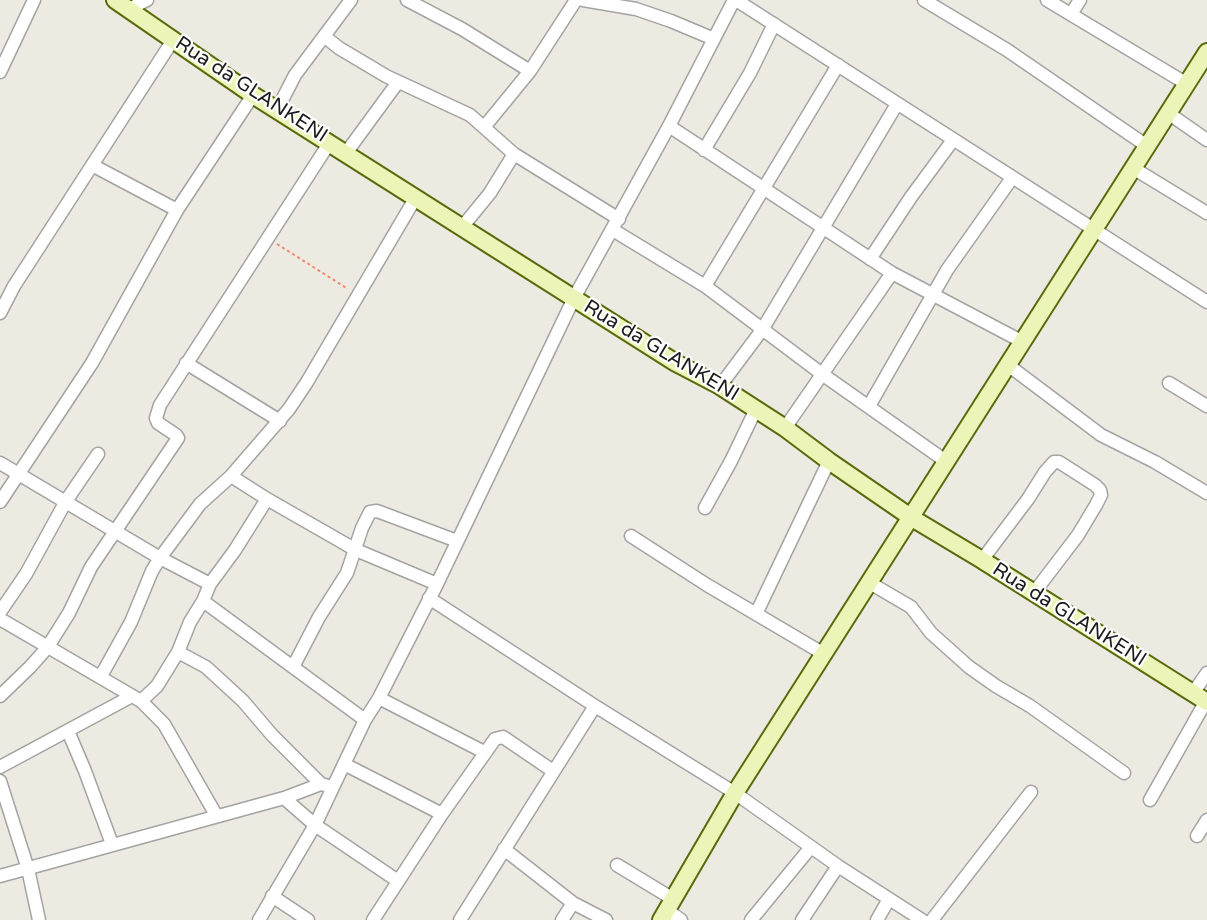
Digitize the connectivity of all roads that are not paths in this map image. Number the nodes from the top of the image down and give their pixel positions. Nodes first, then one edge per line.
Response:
1 (34, 0) edge
2 (147, 0) edge
3 (351, 0) edge
4 (406, 0) edge
5 (576, 0) edge
6 (583, 0) edge
7 (735, 0) edge
8 (924, 0) edge
9 (1047, 0) edge
10 (1080, 0) edge
11 (122, 4) edge
12 (1071, 14) junction
13 (774, 24) junction
14 (324, 36) junction
15 (714, 39) junction
16 (173, 40) junction
17 (1207, 52) edge
18 (838, 65) junction
19 (530, 71) junction
20 (0, 72) edge
21 (398, 82) junction
22 (1187, 84) junction
23 (253, 95) junction
24 (897, 104) junction
25 (277, 110) junction
26 (1168, 113) junction
27 (485, 126) junction
28 (669, 126) junction
29 (953, 140) junction
30 (1207, 140) edge
31 (330, 142) junction
32 (1147, 146) junction
33 (704, 150) junction
34 (346, 153) junction
35 (514, 154) junction
36 (92, 165) junction
37 (1133, 168) junction
38 (1012, 178) junction
39 (763, 189) junction
40 (417, 197) junction
41 (177, 210) junction
42 (1207, 213) edge
43 (616, 225) junction
44 (463, 226) junction
45 (823, 227) junction
46 (1093, 230) junction
47 (870, 259) junction
48 (892, 273) junction
49 (705, 286) junction
50 (934, 294) junction
51 (574, 298) junction
52 (1207, 302) edge
53 (0, 313) edge
54 (762, 330) junction
55 (1023, 342) junction
56 (186, 363) junction
57 (1008, 365) junction
58 (822, 374) junction
59 (1169, 383) dead end
60 (720, 386) junction
61 (869, 406) junction
62 (1207, 406) edge
63 (756, 410) junction
64 (280, 421) junction
65 (785, 428) junction
66 (98, 454) dead end
67 (829, 461) junction
68 (0, 462) edge
69 (947, 462) junction
70 (18, 473) junction
71 (231, 476) junction
72 (1207, 493) edge
73 (267, 500) junction
74 (66, 501) junction
75 (0, 502) edge
76 (705, 508) dead end
77 (912, 518) junction
78 (117, 531) junction
79 (631, 536) dead end
80 (457, 541) junction
81 (356, 550) junction
82 (160, 558) junction
83 (982, 560) junction
84 (870, 583) junction
85 (210, 584) junction
86 (437, 584) junction
87 (1033, 594) junction
88 (429, 598) junction
89 (203, 601) junction
90 (0, 612) edge
91 (756, 614) junction
92 (0, 619) edge
93 (47, 648) junction
94 (178, 652) junction
95 (824, 654) junction
96 (293, 667) junction
97 (1207, 673) edge
98 (101, 676) junction
99 (0, 696) edge
100 (136, 698) junction
101 (379, 698) junction
102 (1202, 699) edge
103 (595, 706) junction
104 (365, 720) junction
105 (68, 731) junction
106 (484, 752) junction
107 (344, 764) junction
108 (0, 767) edge
109 (553, 771) junction
110 (1124, 773) dead end
111 (0, 781) edge
112 (326, 785) junction
113 (1031, 792) dead end
114 (735, 793) junction
115 (284, 798) junction
116 (1149, 800) dead end
117 (442, 814) junction
118 (216, 815) junction
119 (1207, 820) edge
120 (315, 825) junction
121 (1197, 836) dead end
122 (112, 844) junction
123 (811, 847) junction
124 (504, 849) junction
125 (617, 865) dead end
126 (838, 866) junction
127 (28, 869) junction
128 (0, 876) edge
129 (398, 881) junction
130 (272, 896) junction
131 (889, 899) junction
132 (573, 903) junction
133 (671, 912) edge
134 (39, 920) edge
135 (259, 920) edge
136 (308, 920) edge
137 (373, 920) edge
138 (460, 920) edge
139 (562, 920) edge
140 (606, 920) edge
141 (751, 920) edge
142 (802, 920) edge
143 (877, 920) edge
144 (922, 920) edge
145 (932, 920) edge

1 - 20 street
2 - 11 street
3 - 14 street
4 - 19 street
5 - 19 street
6 - 15 street
7 - 13 street
7 - 15 street
8 - 32 street
9 - 12 street
10 - 12 street
11 - 16 street, Rua da GLANKENI
12 - 22 street
13 - 18 street
13 - 33 street
14 - 21 street
14 - 25 street
15 - 28 street
16 - 23 street, Rua da GLANKENI
16 - 36 street
17 - 22 street
18 - 24 street
18 - 39 street
19 - 27 street
21 - 27 street
21 - 34 street
22 - 26 street
23 - 25 street, Rua da GLANKENI
23 - 41 street
24 - 29 street
24 - 45 street
25 - 31 street, Rua da GLANKENI
26 - 30 street
26 - 32 street
27 - 35 street
28 - 33 street
28 - 43 street
29 - 38 street
29 - 47 street
31 - 34 street, Rua da GLANKENI
31 - 56 street
32 - 37 street
33 - 39 street
34 - 40 street, Rua da GLANKENI
35 - 43 street
35 - 44 street
36 - 41 street
36 - 53 street
37 - 42 street
37 - 46 street
38 - 46 street
38 - 50 street
39 - 45 street
39 - 49 street
40 - 44 street, Rua da GLANKENI
40 - 64 street
41 - 70 street
43 - 49 street
43 - 51 street
44 - 51 street, Rua da GLANKENI
45 - 47 street
45 - 54 street
46 - 52 street
46 - 55 street
47 - 48 street
48 - 50 street
48 - 58 street
49 - 54 street
50 - 55 street
50 - 61 street
51 - 60 street, Rua da GLANKENI
51 - 80 street
54 - 58 street
54 - 60 street
55 - 57 street
56 - 64 street
56 - 78 street
57 - 69 street
57 - 72 street
58 - 61 street
58 - 65 street
59 - 62 street
60 - 63 street, Rua da GLANKENI
61 - 69 street
63 - 65 street, Rua da GLANKENI
63 - 76 street
64 - 71 street
65 - 67 street, Rua da GLANKENI
66 - 74 street
67 - 77 street, Rua da GLANKENI
67 - 91 street
68 - 70 street
69 - 77 street
70 - 74 street
70 - 75 street
71 - 73 street
71 - 82 street
73 - 81 street
73 - 85 street
74 - 78 street
74 - 90 street
77 - 83 street, Rua da GLANKENI
77 - 84 street
78 - 82 street
78 - 93 street
79 - 91 street
80 - 81 street
80 - 86 street
81 - 86 street
81 - 96 street
82 - 85 street
82 - 98 street
83 - 87 street, Rua da GLANKENI
83 - 87 street
84 - 95 street
84 - 110 street
85 - 89 street
86 - 88 street
87 - 102 street, Rua da GLANKENI
88 - 101 street
88 - 103 street
89 - 94 street
89 - 96 street
91 - 95 street
92 - 93 street
93 - 98 street
93 - 99 street
94 - 100 street
94 - 112 street
95 - 114 street
96 - 104 street
97 - 102 street
98 - 100 street
100 - 105 street
100 - 118 street
101 - 104 street
101 - 106 street
102 - 116 street
103 - 109 street
103 - 114 street
104 - 107 street
105 - 108 street
105 - 122 street
106 - 109 street
106 - 117 street
107 - 112 street
107 - 117 street
109 - 124 street
111 - 127 street
112 - 115 street
112 - 120 street
113 - 145 street
114 - 123 street
114 - 133 street
115 - 118 street
115 - 120 street
117 - 129 street
118 - 122 street
119 - 121 street
120 - 129 street
120 - 130 street
122 - 127 street
123 - 126 street
123 - 141 street
124 - 132 street
124 - 138 street
125 - 133 street
126 - 131 street
126 - 142 street
127 - 128 street
127 - 134 street
129 - 137 street
130 - 135 street
130 - 136 street
131 - 143 street
131 - 144 street
132 - 139 street
132 - 140 street

